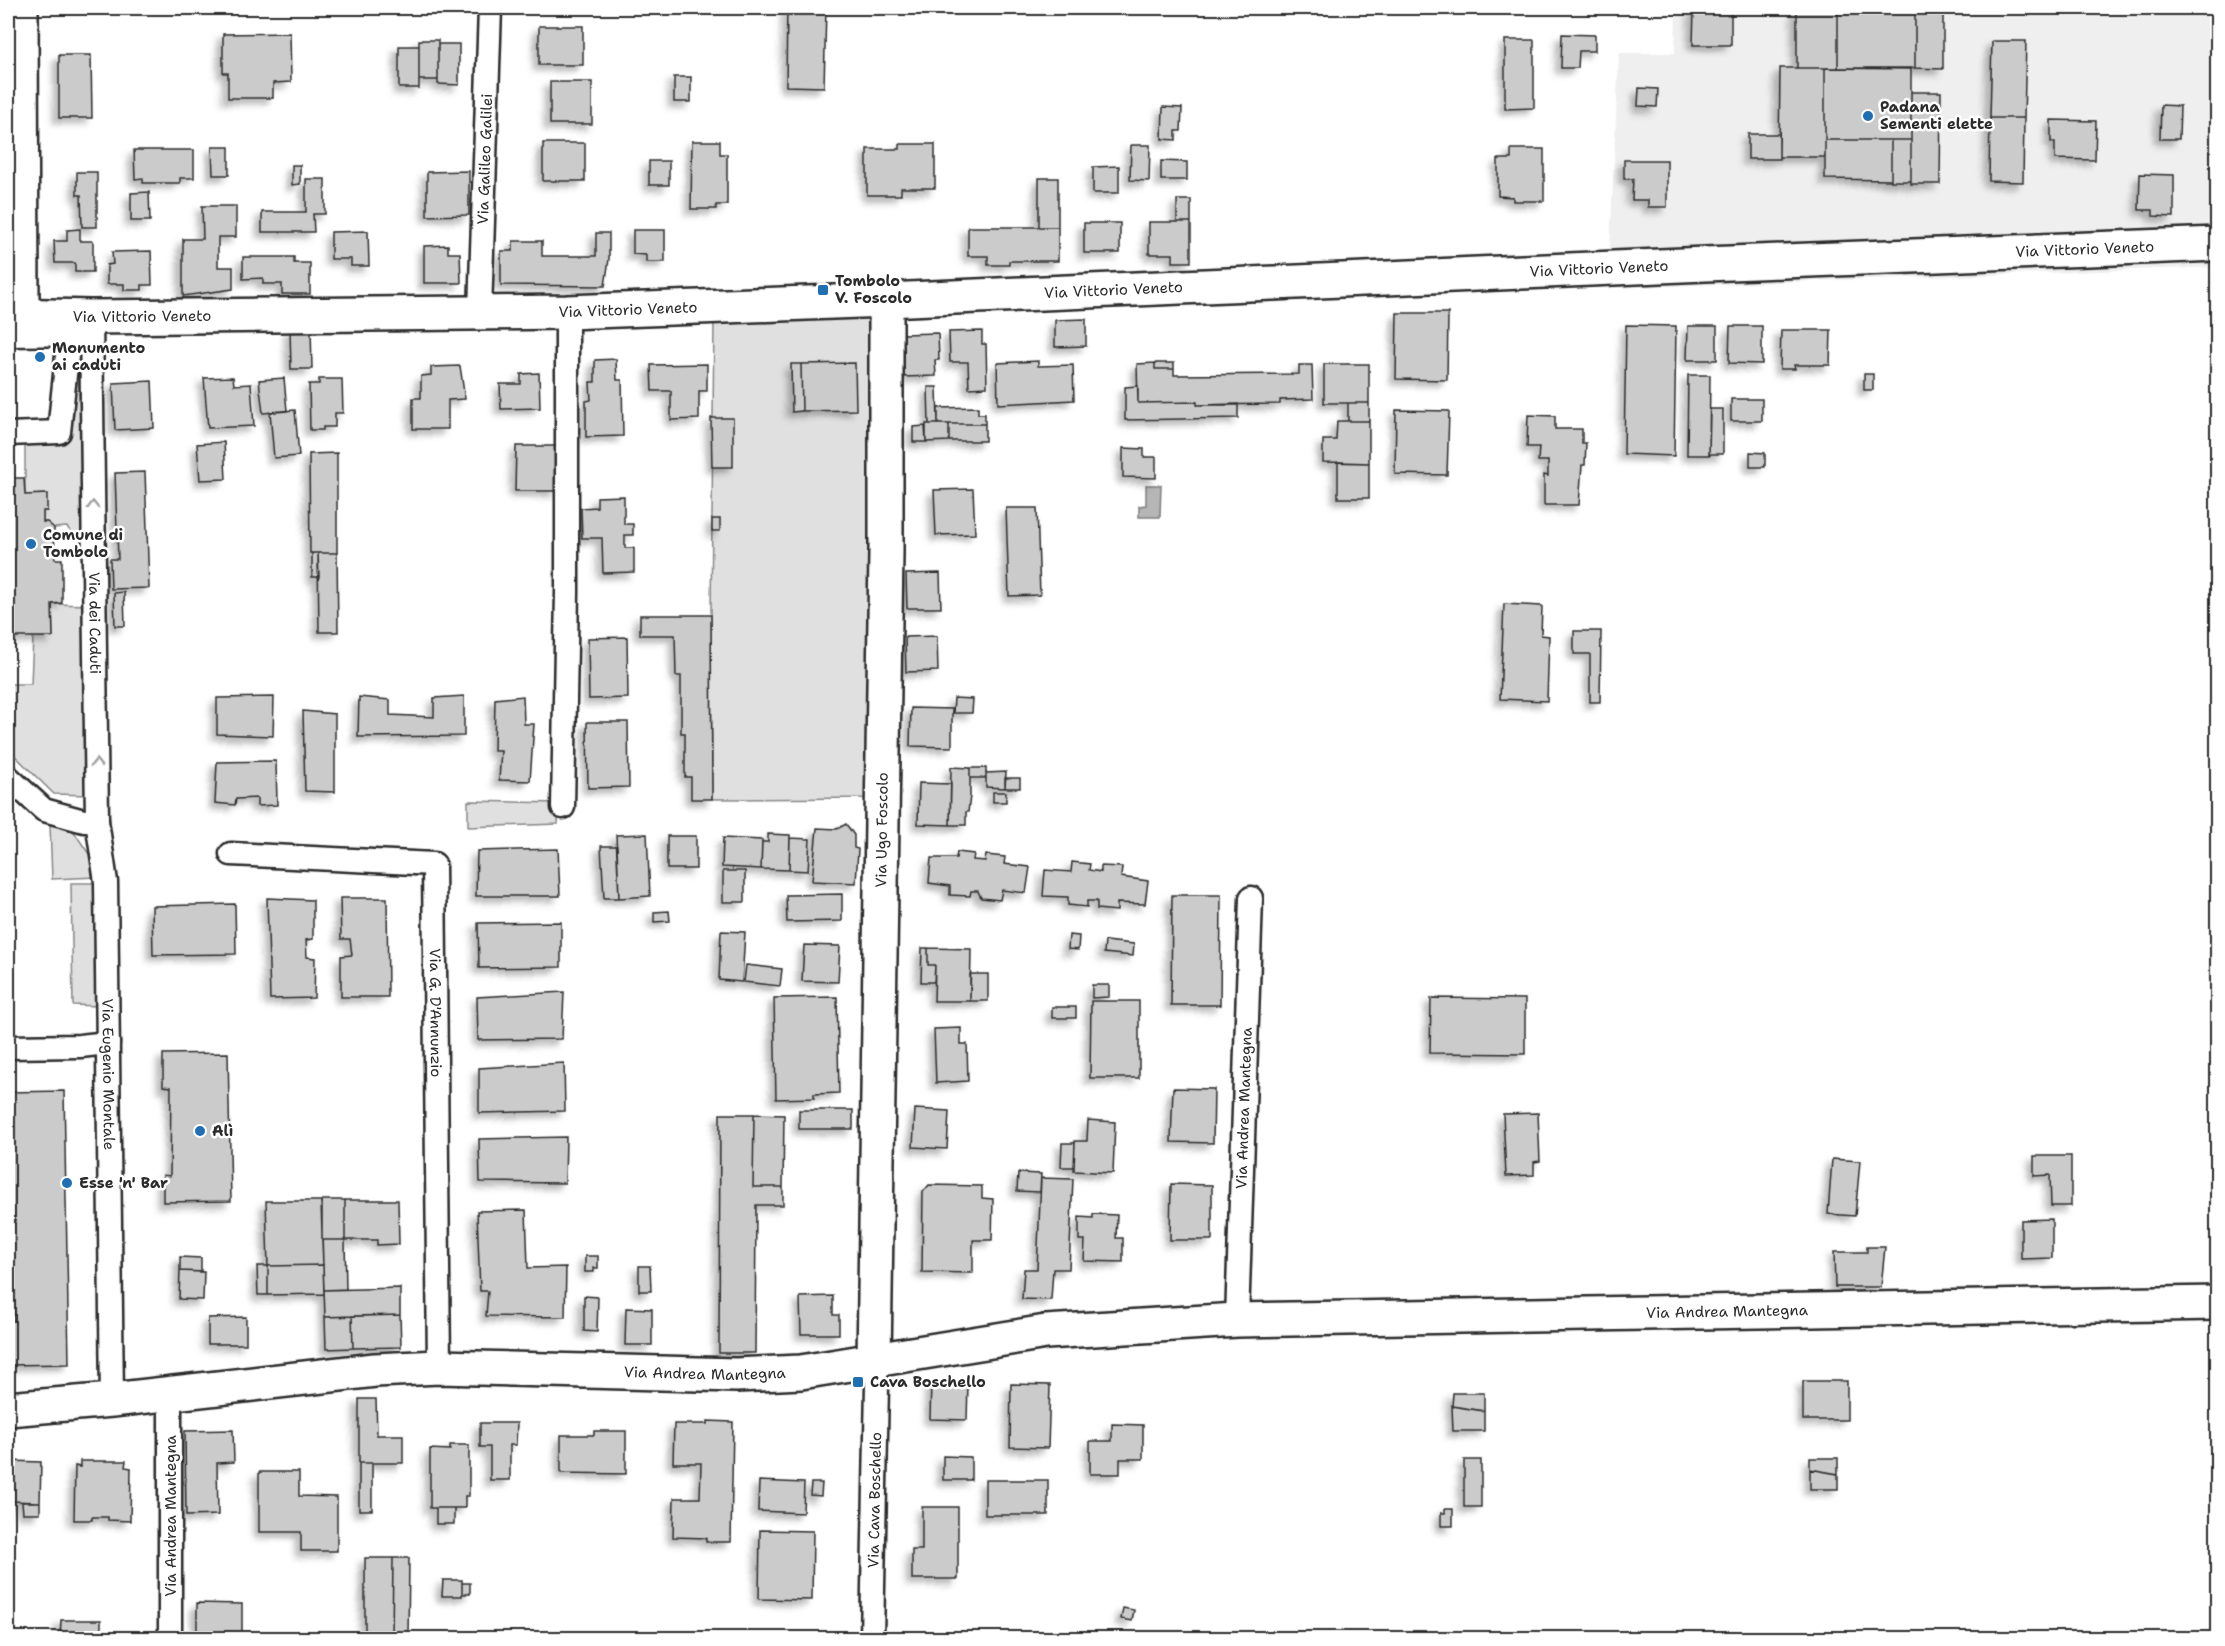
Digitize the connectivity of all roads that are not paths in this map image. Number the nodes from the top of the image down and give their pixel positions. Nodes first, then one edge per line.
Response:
1 (21, 8) edge
2 (490, 8) edge
3 (2217, 244) edge
4 (886, 300) junction
5 (480, 312) junction
6 (567, 312) junction
7 (91, 317) junction
8 (12, 322) edge
9 (8, 434) edge
10 (8, 777) edge
11 (563, 807) dead end
12 (97, 821) junction
13 (231, 854) dead end
14 (1251, 898) dead end
15 (108, 1043) junction
16 (8, 1047) edge
17 (2217, 1303) edge
18 (1237, 1320) junction
19 (874, 1361) junction
20 (439, 1367) junction
21 (170, 1393) junction
22 (112, 1400) junction
23 (8, 1408) edge
24 (170, 1638) edge
25 (872, 1638) edge

1 - 8 main road
2 - 5 street, Via Galileo Galilei
3 - 4 main road, Via Vittorio Veneto
4 - 6 main road, Via Vittorio Veneto
4 - 19 main road, Via Ugo Foscolo
5 - 6 main road, Via Vittorio Veneto
5 - 7 main road, Via Vittorio Veneto
6 - 11 street
7 - 8 main road, Via Vittorio Veneto
12 -> 7 street, Via dei Caduti
8 - 9 street
10 - 12 street
12 - 15 street, Via Eugenio Montale
13 - 20 street, Via G. D'Annunzio
14 - 18 street, Via Andrea Mantegna
15 - 16 street
15 - 22 street, Via Eugenio Montale
17 - 18 main road, Via Andrea Mantegna
18 - 19 main road, Via Andrea Mantegna
19 - 20 main road, Via Andrea Mantegna
19 - 25 street, Via Cava Boschello
20 - 21 main road, Via Andrea Mantegna
21 - 22 main road, Via Andrea Mantegna
21 - 24 street, Via Andrea Mantegna
22 - 23 main road, Via Andrea Mantegna

